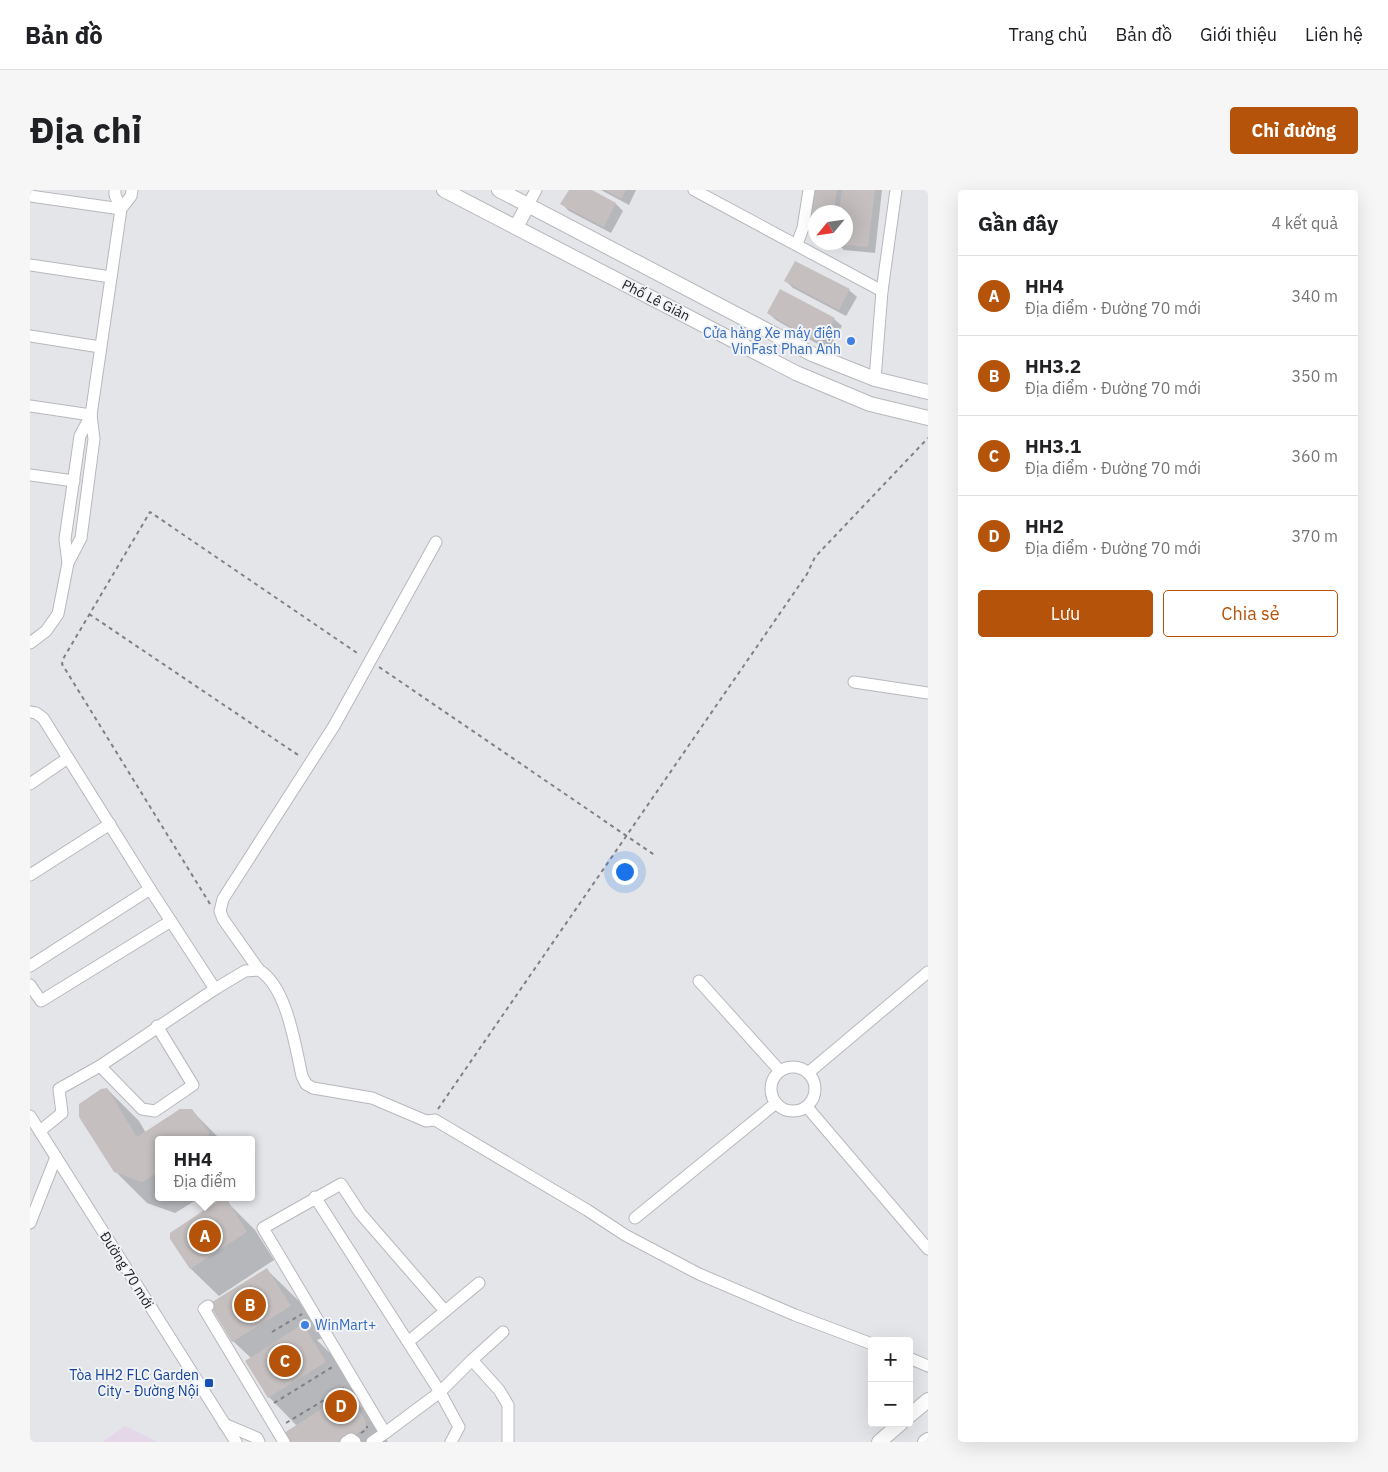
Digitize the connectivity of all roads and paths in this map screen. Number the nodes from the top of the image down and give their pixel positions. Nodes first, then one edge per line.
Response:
1 (115, 190) edge
2 (132, 190) edge
3 (444, 190) edge
4 (499, 190) edge
5 (536, 190) edge
6 (694, 190) edge
7 (808, 190) edge
8 (896, 190) edge
9 (30, 196) edge
10 (528, 205) junction
11 (121, 209) junction
12 (516, 227) junction
13 (796, 244) junction
14 (30, 265) edge
15 (110, 278) junction
16 (882, 291) junction
17 (30, 336) edge
18 (100, 347) junction
19 (875, 380) junction
20 (928, 392) edge
21 (30, 406) edge
22 (91, 415) junction
23 (928, 418) edge
24 (928, 438) edge
25 (30, 474) edge
26 (74, 481) junction
27 (436, 542) dead end
28 (68, 563) junction
29 (90, 614) junction
30 (30, 643) edge
31 (370, 661) junction
32 (854, 682) dead end
33 (928, 693) edge
34 (30, 712) edge
35 (68, 758) junction
36 (310, 763) junction
37 (30, 784) edge
38 (110, 824) junction
39 (626, 836) junction
40 (656, 856) dead end
41 (30, 875) edge
42 (150, 889) junction
43 (210, 904) dead end
44 (171, 921) junction
45 (30, 966) edge
46 (259, 970) junction
47 (928, 972) edge
48 (699, 981) dead end
49 (30, 985) edge
50 (215, 989) junction
51 (156, 1026) junction
52 (100, 1066) junction
53 (780, 1071) junction
54 (808, 1073) junction
55 (776, 1103) junction
56 (807, 1107) junction
57 (30, 1116) edge
58 (426, 1121) junction
59 (40, 1131) junction
60 (56, 1157) junction
61 (316, 1197) junction
62 (635, 1218) dead end
63 (30, 1222) edge
64 (928, 1249) edge
65 (479, 1283) dead end
66 (208, 1306) dead end
67 (311, 1308) junction
68 (445, 1311) junction
69 (272, 1332) dead end
70 (503, 1332) dead end
71 (408, 1342) junction
72 (868, 1342) edge
73 (472, 1360) junction
74 (913, 1360) edge
75 (343, 1361) junction
76 (928, 1366) edge
77 (355, 1382) junction
78 (440, 1392) junction
79 (928, 1400) edge
80 (263, 1403) junction
81 (913, 1413) edge
82 (367, 1421) dead end
83 (224, 1424) junction
84 (896, 1427) edge
85 (385, 1434) junction
86 (281, 1436) edge
87 (351, 1441) edge
88 (236, 1442) edge
89 (259, 1442) edge
90 (372, 1442) edge
91 (451, 1442) edge
92 (508, 1442) edge
93 (879, 1442) edge

1 - 11 street
2 - 11 street
3 - 12 main road, Phố Lê Giản
4 - 10 main road, Phố Lê Giản
5 - 10 street
6 - 13 street
7 - 13 street
8 - 16 street
9 - 11 street
10 - 12 main road
10 - 19 main road, Phố Lê Giản
11 - 15 street
12 - 23 main road, Phố Lê Giản
13 - 16 street
14 - 15 street
15 - 18 street
16 - 19 street
17 - 18 street
18 - 22 street
19 - 20 main road, Phố Lê Giản
21 - 22 street
22 - 26 street
22 - 28 street
24 - 39 path
25 - 26 street
26 - 28 street
27 - 31 street
28 - 30 street
29 - 31 path
29 - 36 path
29 - 43 path
31 - 36 street
31 - 39 path
32 - 33 street
34 - 35 street
35 - 37 street
35 - 38 street
36 - 46 street
38 - 41 street
38 - 42 street
39 - 40 path
39 - 58 path
42 - 44 street
42 - 45 street
44 - 49 street
44 - 50 street
46 - 50 street
46 - 58 street
47 - 54 street
48 - 53 street
50 - 51 street
51 - 52 street
51 - 52 street
52 - 59 street
53 - 54 street
53 - 55 street
54 - 56 street
55 - 56 street
55 - 62 street
56 - 64 street
57 - 59 street, Đường 70 mới
58 - 72 street
59 - 60 street, Đường 70 mới
60 - 63 street
60 - 83 street, Đường 70 mới
61 - 67 street
61 - 68 street
61 - 71 street
65 - 68 street
66 - 80 street
67 - 69 path
67 - 75 street
68 - 71 street
70 - 73 street
71 - 78 street
73 - 78 street
73 - 92 street
74 - 76 street
75 - 77 street
75 - 80 path
77 - 85 street
77 - 86 path
78 - 85 street
78 - 91 street
79 - 81 main road
80 - 86 street
82 - 87 path
83 - 88 street, Đường 70 mới
83 - 89 street
84 - 93 main road
85 - 90 street

